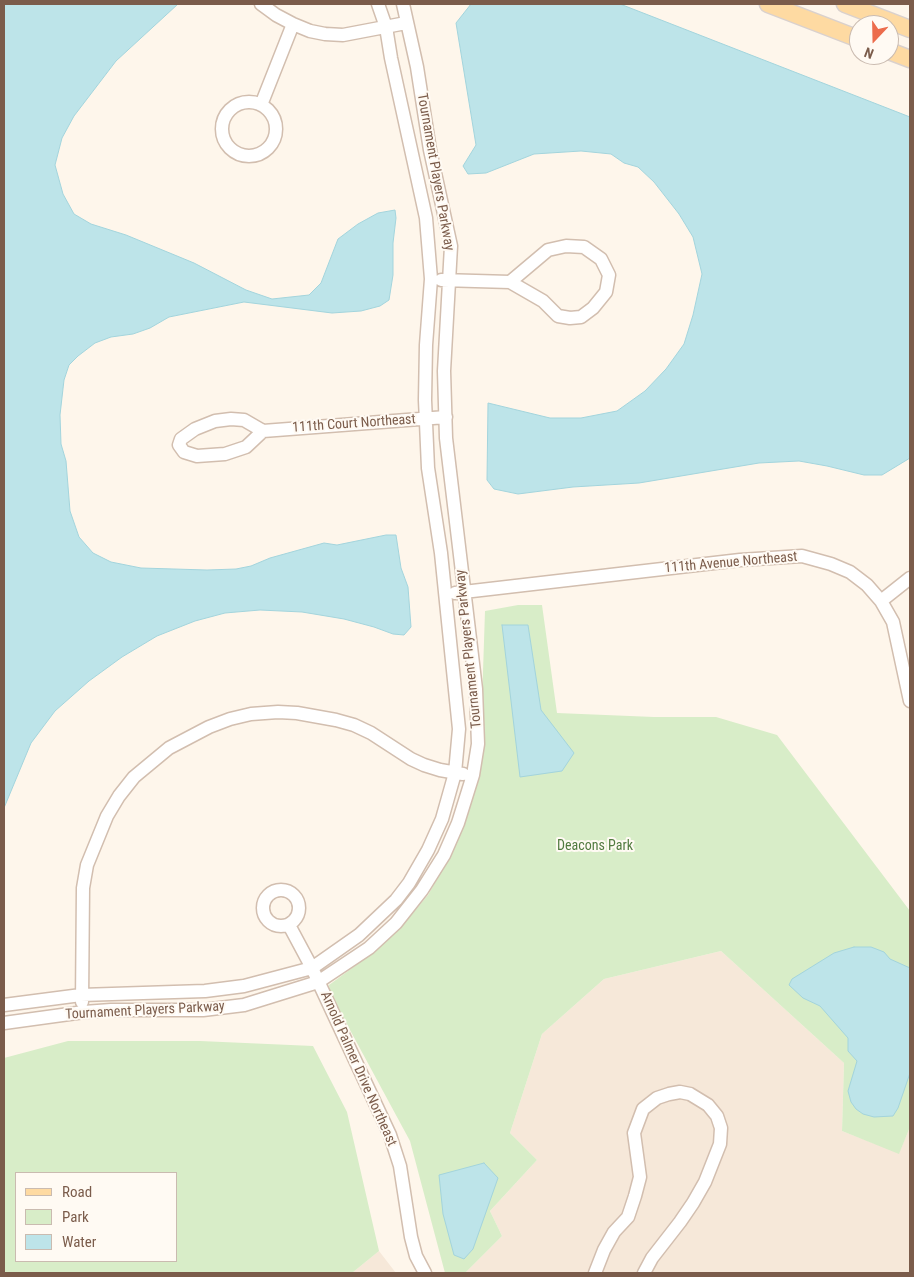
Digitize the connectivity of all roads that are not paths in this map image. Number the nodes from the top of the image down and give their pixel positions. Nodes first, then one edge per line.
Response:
1 (262, 4) edge
2 (378, 4) edge
3 (403, 4) edge
4 (768, 4) edge
5 (845, 4) edge
6 (406, 23) junction
7 (293, 24) junction
8 (386, 27) junction
9 (910, 29) edge
10 (849, 35) edge
11 (261, 105) junction
12 (431, 279) junction
13 (450, 280) junction
14 (510, 282) junction
15 (446, 417) junction
16 (426, 419) junction
17 (263, 431) junction
18 (910, 578) edge
19 (464, 592) junction
20 (446, 595) junction
21 (881, 601) junction
22 (910, 701) edge
23 (455, 774) junction
24 (473, 775) junction
25 (289, 925) dead end
26 (312, 968) junction
27 (318, 982) junction
28 (81, 994) junction
29 (4, 1005) edge
30 (84, 1012) junction
31 (4, 1022) edge
32 (425, 1273) edge
33 (595, 1273) edge
34 (644, 1273) edge

1 - 7 street
2 - 8 street, Tournament Players Parkway
3 - 6 street, Tournament Players Parkway
4 - 10 main road
5 - 9 main road
6 - 8 street
6 - 13 street, Tournament Players Parkway
7 - 8 street
7 - 11 street
8 - 12 street, Tournament Players Parkway
11 - 11 street
12 - 13 street
12 - 16 street, Tournament Players Parkway
13 - 14 street
13 - 15 street, Tournament Players Parkway
14 - 14 street
15 - 16 street, 111th Court Northeast
15 - 19 street, Tournament Players Parkway
16 - 17 street, 111th Court Northeast
16 - 20 street, Tournament Players Parkway
17 - 17 street
18 - 21 street
19 - 20 street, 111th Avenue Northeast
19 - 21 street, 111th Avenue Northeast
19 - 24 street, Tournament Players Parkway
20 - 23 street, Tournament Players Parkway
21 - 22 street, 111th Avenue Northeast
23 - 24 street
23 - 26 street, Tournament Players Parkway
23 - 28 street
24 - 27 street, Tournament Players Parkway
25 - 26 street, Arnold Palmer Drive Northeast
26 - 27 street, Arnold Palmer Drive Northeast
26 - 28 street, Tournament Players Parkway
27 - 30 street, Tournament Players Parkway
27 - 32 street, Arnold Palmer Drive Northeast
28 - 29 street, Tournament Players Parkway
28 - 30 street
30 - 31 street, Tournament Players Parkway
33 - 34 street

